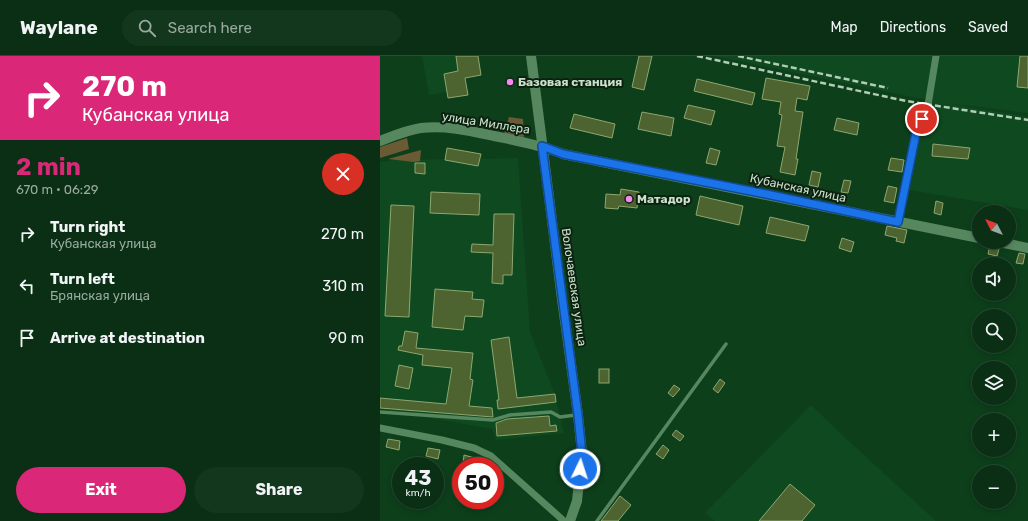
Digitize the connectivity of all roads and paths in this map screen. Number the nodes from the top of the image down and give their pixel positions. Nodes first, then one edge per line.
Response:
1 (531, 56) edge
2 (936, 56) edge
3 (380, 141) edge
4 (542, 146) junction
5 (898, 222) junction
6 (972, 237) edge
7 (1016, 246) edge
8 (1028, 248) edge
9 (726, 344) dead end
10 (380, 412) edge
11 (578, 415) junction
12 (380, 428) edge
13 (564, 521) edge
14 (570, 521) edge
15 (597, 521) edge

1 - 4 main road, Волочаевская улица
2 - 5 street
3 - 4 main road, улица Миллера
4 - 5 main road, Кубанская улица
4 - 11 main road, Волочаевская улица
5 - 6 main road, Кубанская улица
7 - 8 main road
9 - 15 lane
10 - 11 lane
11 - 14 main road, Волочаевская улица
12 - 13 street

